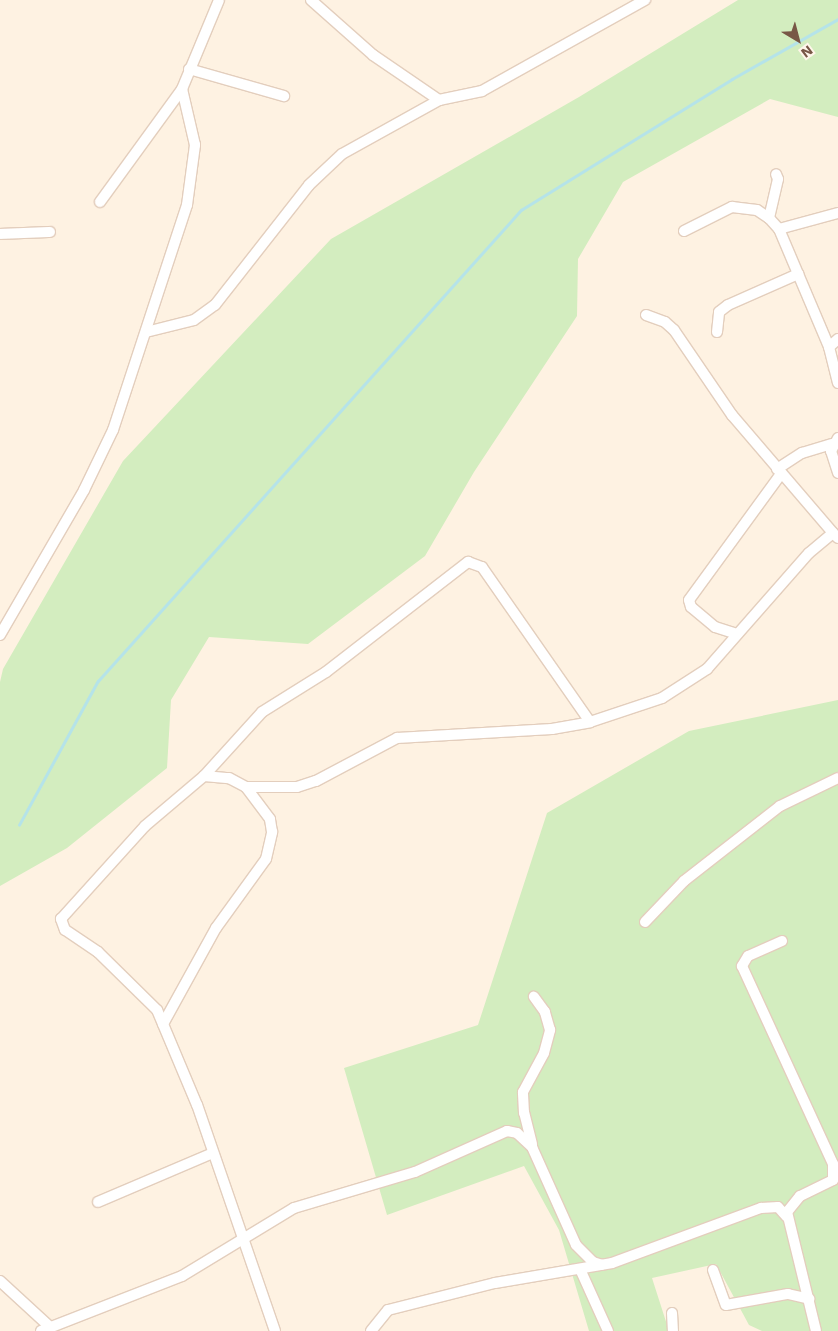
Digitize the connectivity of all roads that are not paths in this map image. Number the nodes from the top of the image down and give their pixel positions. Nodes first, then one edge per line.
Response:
1 (219, 0) edge
2 (311, 0) edge
3 (645, 0) edge
4 (189, 69) junction
5 (182, 89) junction
6 (284, 96) dead end
7 (439, 100) junction
8 (776, 174) dead end
9 (100, 202) dead end
10 (838, 213) edge
11 (769, 218) junction
12 (779, 229) junction
13 (684, 231) dead end
14 (50, 232) dead end
15 (0, 234) edge
16 (798, 274) junction
17 (646, 315) dead end
18 (146, 332) junction
19 (717, 332) dead end
20 (838, 339) edge
21 (829, 348) junction
22 (838, 383) edge
23 (835, 441) edge
24 (779, 472) junction
25 (838, 473) edge
26 (836, 535) edge
27 (737, 634) junction
28 (0, 635) edge
29 (590, 722) junction
30 (204, 776) junction
31 (838, 778) edge
32 (246, 787) junction
33 (646, 922) dead end
34 (782, 941) dead end
35 (534, 997) dead end
36 (163, 1024) junction
37 (532, 1147) junction
38 (213, 1153) junction
39 (98, 1202) dead end
40 (787, 1216) junction
41 (243, 1237) junction
42 (602, 1265) junction
43 (580, 1269) junction
44 (713, 1270) dead end
45 (0, 1281) edge
46 (809, 1299) junction
47 (672, 1312) dead end
48 (77, 1319) junction
49 (46, 1329) edge
50 (71, 1331) edge
51 (275, 1331) edge
52 (371, 1331) edge
53 (608, 1331) edge
54 (674, 1331) edge
55 (816, 1331) edge

1 - 4 street
2 - 7 street
3 - 7 street
4 - 5 street
4 - 6 street
5 - 9 street
5 - 18 street
7 - 18 street
8 - 11 street
10 - 12 street
11 - 12 street
11 - 13 street
12 - 16 street
14 - 15 street
16 - 19 street
16 - 21 street
17 - 24 street
18 - 28 street
20 - 21 street
21 - 22 street
23 - 24 street
23 - 25 street
24 - 26 street
24 - 27 street
26 - 27 street
27 - 29 street
29 - 30 street
29 - 32 street
30 - 32 street
30 - 36 street
31 - 33 street
32 - 36 street
34 - 40 street
35 - 37 street
36 - 38 street
37 - 41 street
37 - 42 street
38 - 39 street
38 - 41 street
40 - 42 street
40 - 46 street
41 - 48 street
41 - 51 street
42 - 43 street
43 - 52 street
43 - 53 street
44 - 46 street
45 - 49 street
46 - 55 street
47 - 54 street
48 - 49 street
48 - 50 street

